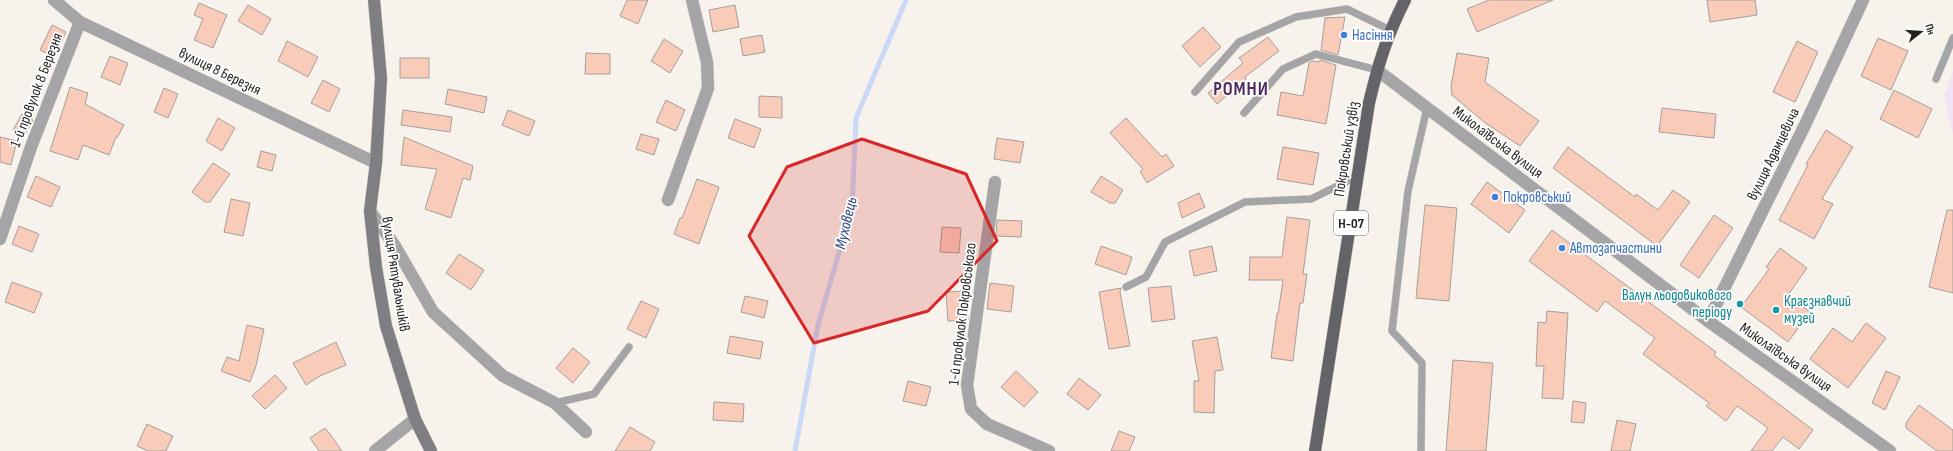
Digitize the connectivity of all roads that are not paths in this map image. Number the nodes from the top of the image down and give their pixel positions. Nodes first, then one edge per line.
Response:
1 (54, 0) edge
2 (374, 0) edge
3 (692, 0) edge
4 (1405, 0) edge
5 (1863, 0) edge
6 (80, 22) junction
7 (1390, 30) junction
8 (1953, 38) edge
9 (1377, 70) junction
10 (1936, 79) dead end
11 (1195, 92) dead end
12 (1427, 108) junction
13 (1244, 113) dead end
14 (376, 163) junction
15 (1358, 176) junction
16 (995, 182) dead end
17 (668, 200) dead end
18 (370, 211) junction
19 (0, 239) edge
20 (1126, 287) dead end
21 (1708, 321) junction
22 (629, 347) dead end
23 (555, 403) junction
24 (415, 419) junction
25 (586, 432) dead end
26 (375, 451) edge
27 (431, 451) edge
28 (1049, 451) edge
29 (1315, 451) edge
30 (1421, 451) edge
31 (1890, 451) edge

1 - 6 street, вулиця 8 Березня
2 - 14 main road, вулиця Рятувальників
3 - 17 street
4 - 7 main road, Покровський узвіз / Н-07
5 - 21 street, вулиця Адамцевича
6 - 14 street, вулиця 8 Березня
6 - 19 street, 1-й провулок 8 Березня
7 - 9 main road, Покровський узвіз / Н-07
7 - 11 lane
8 - 10 lane
9 - 12 street, Миколаївська вулиця
9 - 13 lane
9 - 15 main road, Покровський узвіз / Н-07
12 - 21 street, Миколаївська вулиця
12 - 30 lane
14 - 18 main road, вулиця Рятувальників
15 - 20 lane
15 - 29 main road, Покровський узвіз / Н-07
16 - 28 street, 1-й провулок Покровського
18 - 23 street
18 - 24 main road, вулиця Рятувальників
21 - 31 street, Миколаївська вулиця
22 - 23 lane
23 - 25 street
24 - 26 street
24 - 27 main road, вулиця Рятувальників

